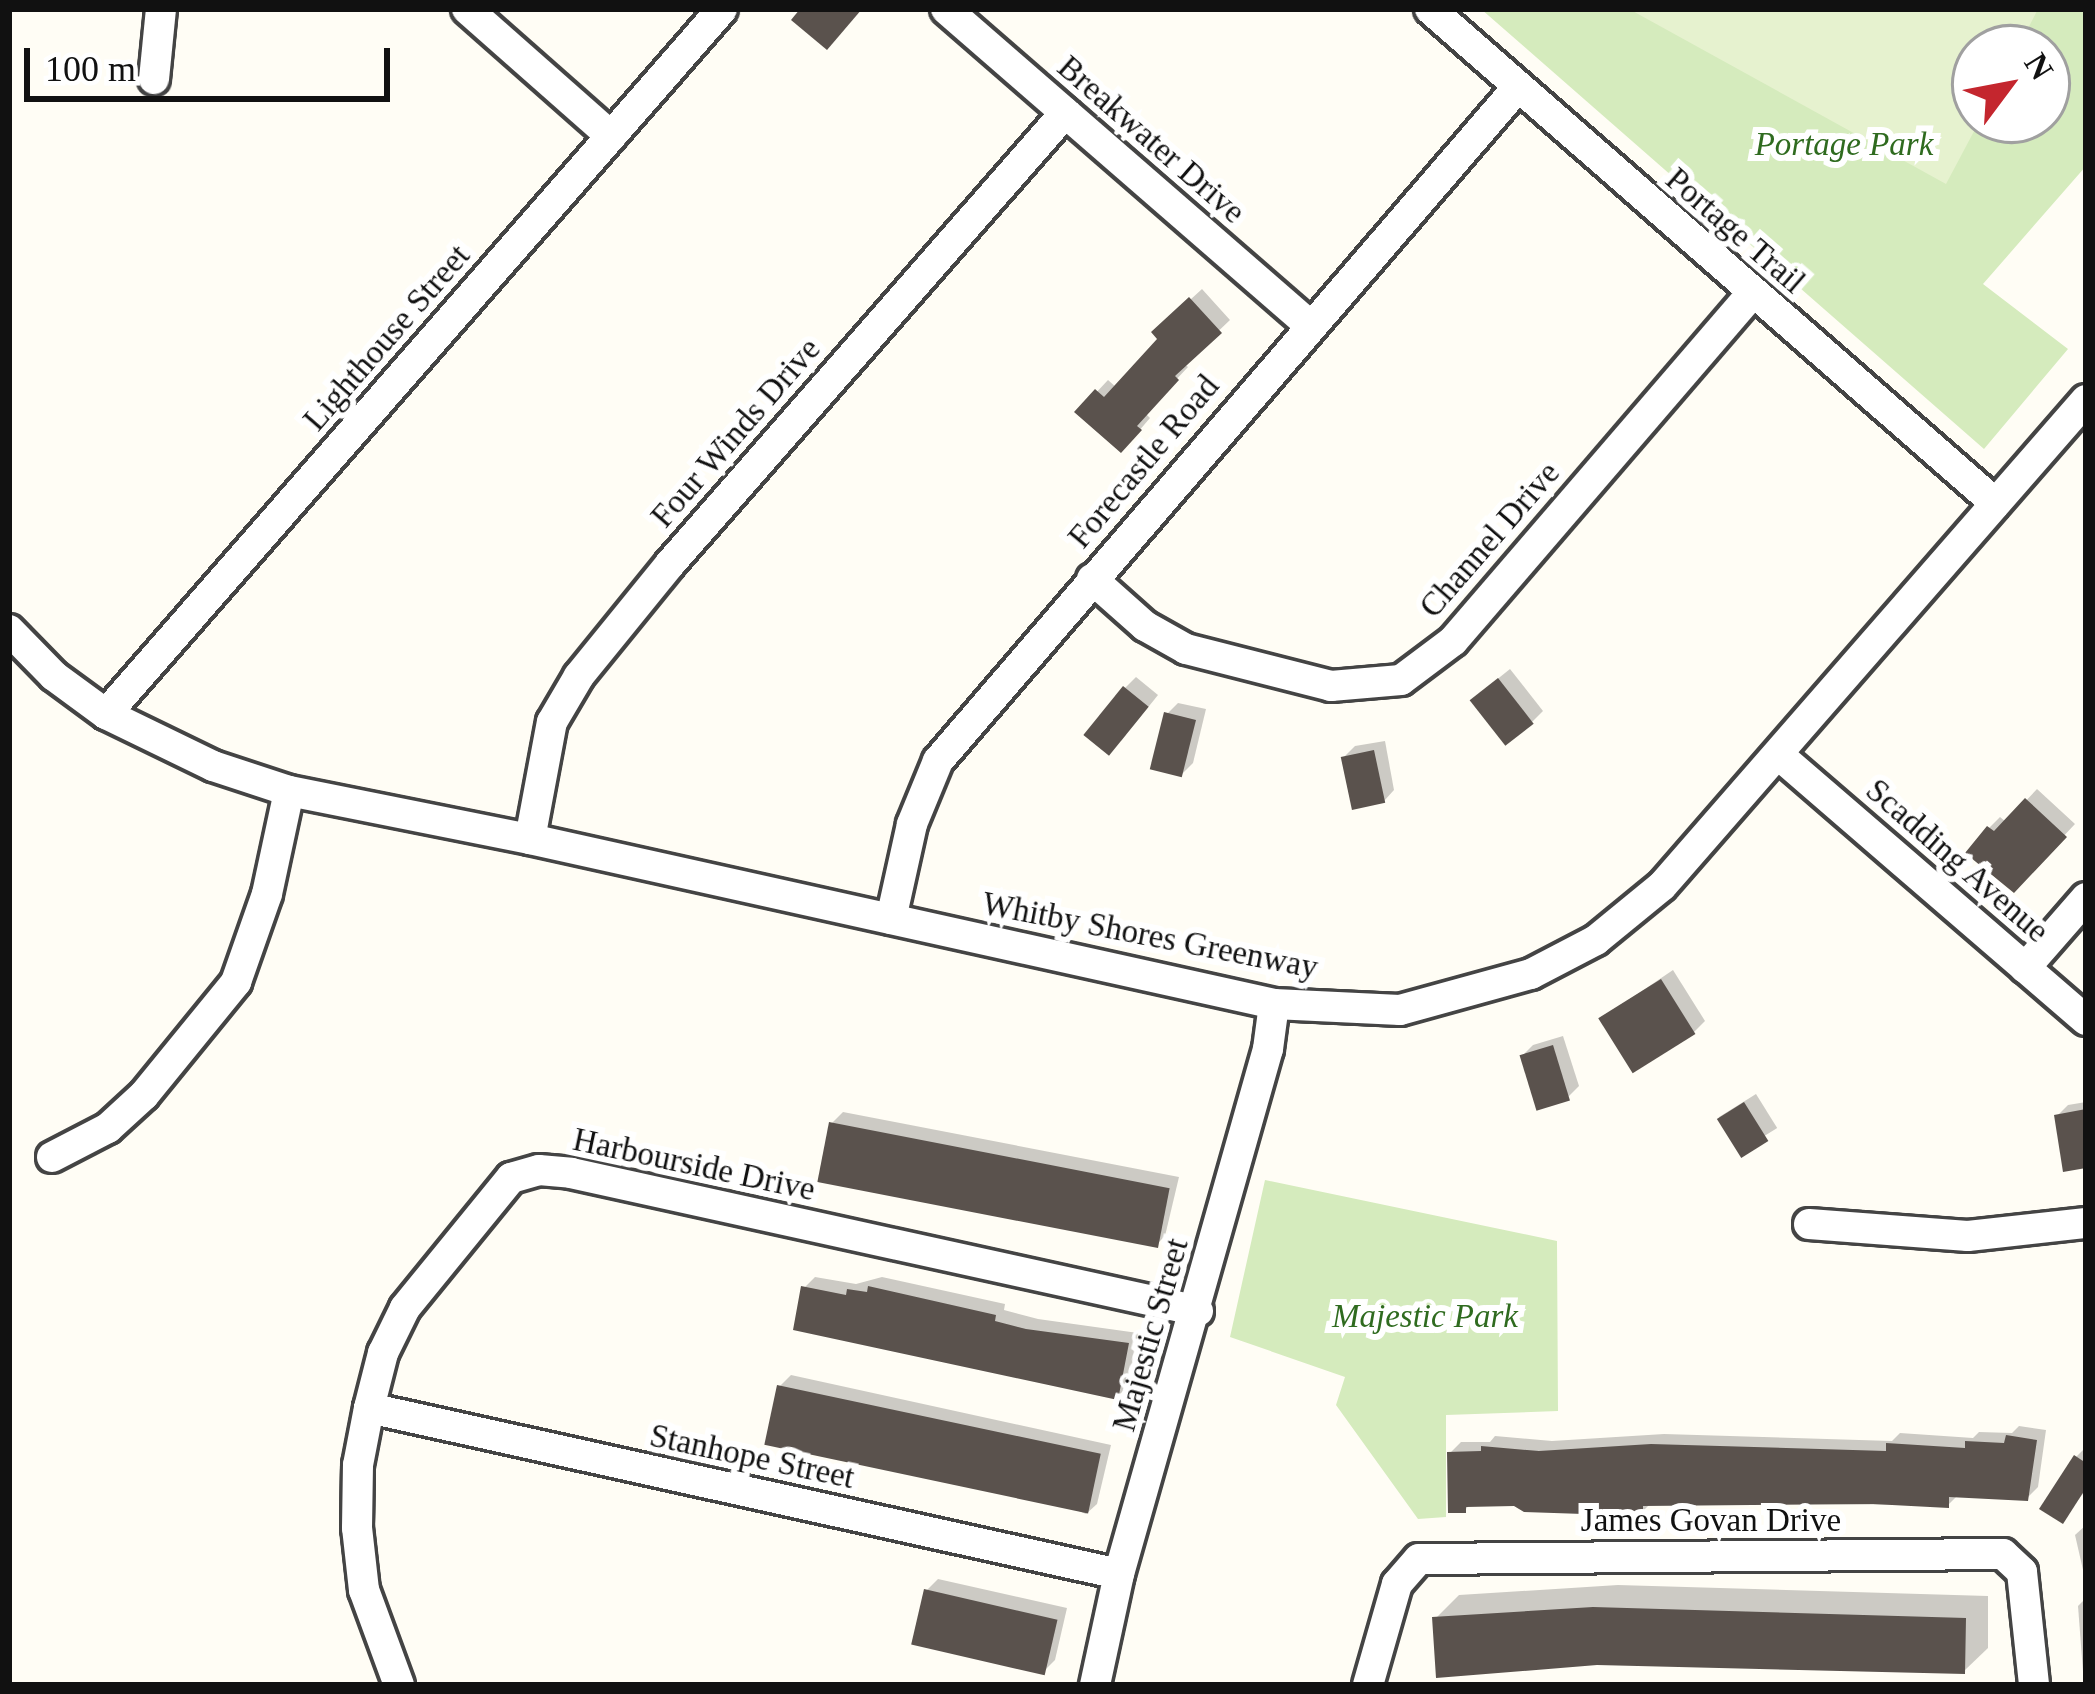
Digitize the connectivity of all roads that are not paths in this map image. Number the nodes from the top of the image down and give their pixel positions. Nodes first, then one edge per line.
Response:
1 (161, 9) edge
2 (467, 9) edge
3 (722, 9) edge
4 (946, 9) edge
5 (1430, 9) edge
6 (154, 80) dead end
7 (1517, 88) junction
8 (1065, 112) junction
9 (611, 136) junction
10 (1752, 293) junction
11 (1309, 325) junction
12 (2086, 400) edge
13 (1996, 502) junction
14 (1092, 579) junction
15 (9, 630) edge
16 (106, 715) junction
17 (1780, 756) junction
18 (289, 791) junction
19 (530, 838) junction
20 (2086, 898) edge
21 (891, 919) junction
22 (2025, 968) junction
23 (1274, 1004) junction
24 (2086, 1020) edge
25 (52, 1156) dead end
26 (2086, 1222) edge
27 (1809, 1223) dead end
28 (1198, 1311) junction
29 (369, 1408) junction
30 (1119, 1574) junction
31 (399, 1685) edge
32 (1095, 1685) edge
33 (1368, 1685) edge
34 (2034, 1685) edge

1 - 6 street
2 - 9 street
3 - 9 street, Lighthouse Street
4 - 8 street, Breakwater Drive
5 - 7 street, Portage Trail
7 - 10 street, Portage Trail
7 - 11 street, Forecastle Road
8 - 11 street, Breakwater Drive
8 - 19 street, Four Winds Drive
9 - 16 street, Lighthouse Street
10 - 13 street, Portage Trail
10 - 14 street, Channel Drive
11 - 14 street, Forecastle Road
12 - 13 street, Whitby Shores Greenway
13 - 17 street, Whitby Shores Greenway
14 - 21 street, Forecastle Road
15 - 16 street, Whitby Shores Greenway
16 - 18 street, Whitby Shores Greenway
17 - 22 street, Scadding Avenue
17 - 23 street, Whitby Shores Greenway
18 - 19 street, Whitby Shores Greenway
18 - 25 street
19 - 21 street, Whitby Shores Greenway
20 - 22 street
21 - 23 street, Whitby Shores Greenway
22 - 24 street, Scadding Avenue
23 - 28 street, Majestic Street
26 - 27 street
28 - 29 street, Harbourside Drive
28 - 30 street, Majestic Street
29 - 30 street, Stanhope Street
29 - 31 street, Harbourside Drive
30 - 32 street, Majestic Street
33 - 34 street, James Govan Drive

